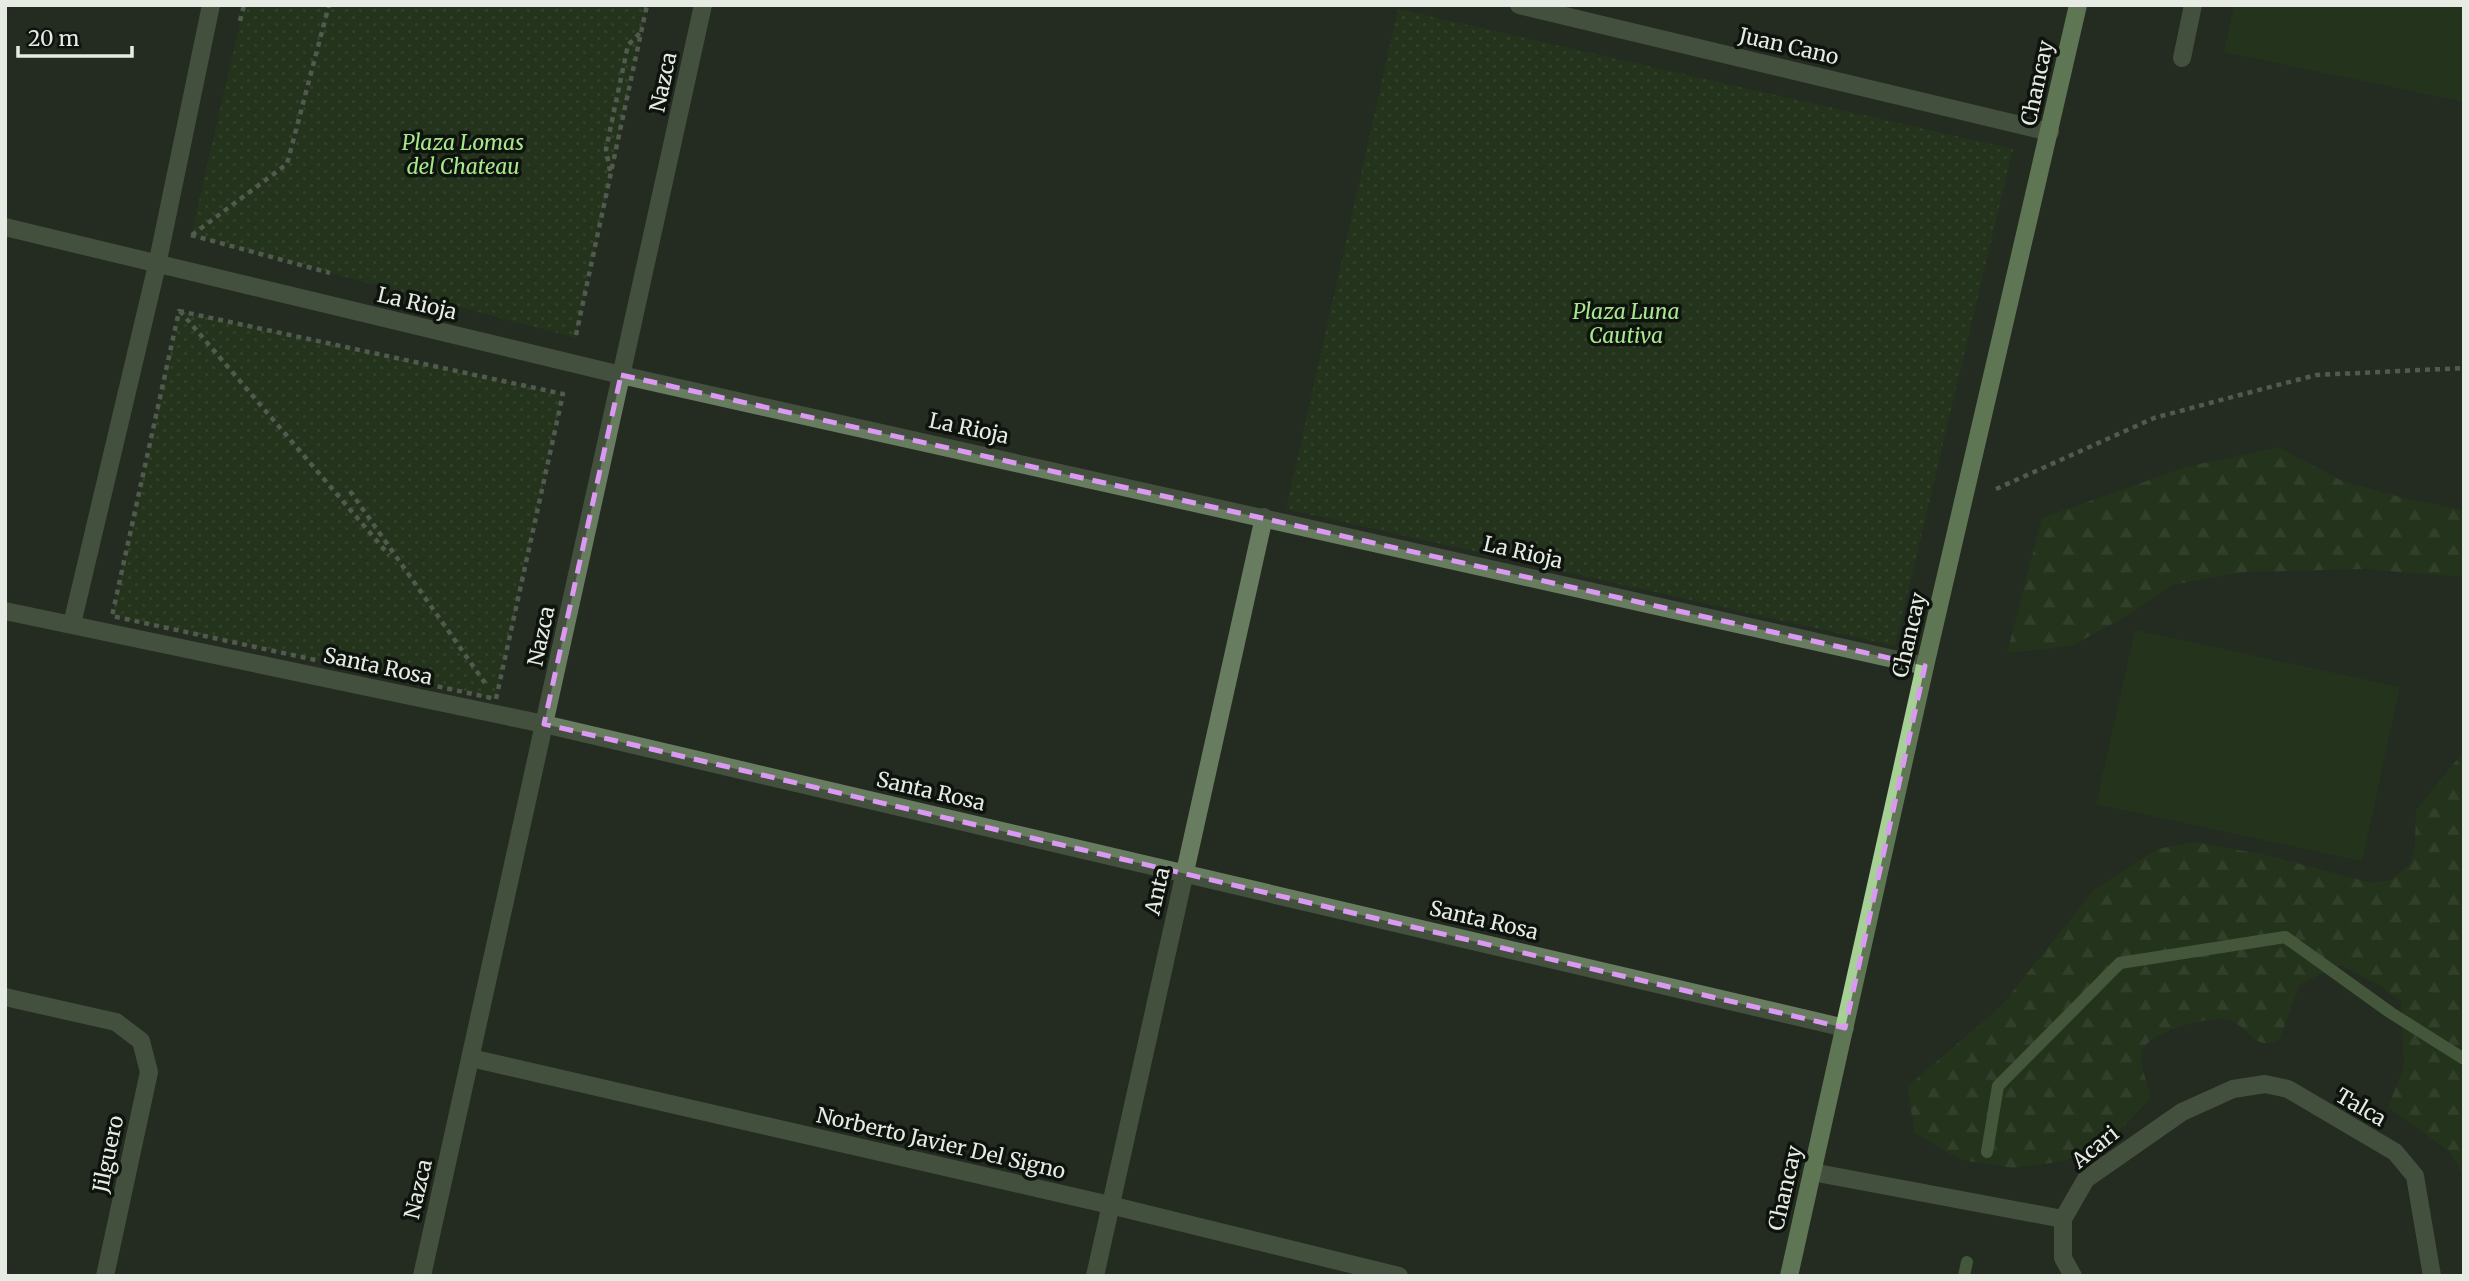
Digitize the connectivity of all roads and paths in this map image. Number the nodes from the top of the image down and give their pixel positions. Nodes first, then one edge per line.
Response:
1 (211, 5) edge
2 (244, 5) edge
3 (329, 5) edge
4 (647, 5) edge
5 (703, 5) edge
6 (1519, 5) edge
7 (2078, 5) edge
8 (2193, 5) edge
9 (237, 32) dead end
10 (641, 33) junction
11 (2182, 58) dead end
12 (2050, 132) junction
13 (611, 173) junction
14 (194, 222) dead end
15 (5, 227) edge
16 (191, 236) junction
17 (157, 265) junction
18 (337, 274) dead end
19 (179, 310) junction
20 (576, 338) dead end
21 (2464, 368) edge
22 (621, 375) junction
23 (350, 491) dead end
24 (1964, 504) junction
25 (1264, 517) junction
26 (389, 555) dead end
27 (5, 611) edge
28 (72, 624) junction
29 (1925, 666) junction
30 (496, 699) junction
31 (544, 724) junction
32 (1184, 873) junction
33 (5, 997) edge
34 (1844, 1028) junction
35 (471, 1058) junction
36 (2182, 1112) joint
37 (1812, 1172) junction
38 (1110, 1205) junction
39 (2063, 1219) junction
40 (106, 1276) edge
41 (422, 1276) edge
42 (1095, 1276) edge
43 (1399, 1276) edge
44 (1789, 1276) edge
45 (2073, 1276) edge
46 (2432, 1276) edge

1 - 17 street
2 - 9 path
3 - 16 path
4 - 10 path
5 - 22 street, Nazca
6 - 12 street, Juan Cano
7 - 12 main road, Chancay
8 - 11 street
10 - 13 path
10 - 13 path
12 - 24 main road, Chancay
13 - 20 path
14 - 16 path
15 - 17 street, La Rioja
16 - 18 path
17 - 22 street, La Rioja
17 - 28 street
19 - 26 path
19 - 30 path
19 - 30 path
21 - 24 path
22 - 25 street, La Rioja
22 - 31 street, Nazca
23 - 30 path
24 - 29 main road, Chancay
25 - 29 street, La Rioja
25 - 32 street, Anta
27 - 28 street, Santa Rosa
28 - 31 street, Santa Rosa
29 - 34 main road, Chancay
31 - 32 street, Santa Rosa
31 - 35 street, Nazca
32 - 34 street, Santa Rosa
32 - 38 street, Anta
33 - 40 street, Jilguero
34 - 37 main road, Chancay
35 - 38 street, Norberto Javier Del Signo
35 - 41 street, Nazca
36 - 39 street, Acari
36 - 46 street, Talca
37 - 39 street
37 - 44 main road, Chancay
38 - 42 street, Anta
38 - 43 street, Norberto Javier Del Signo
39 - 45 street, Acari

